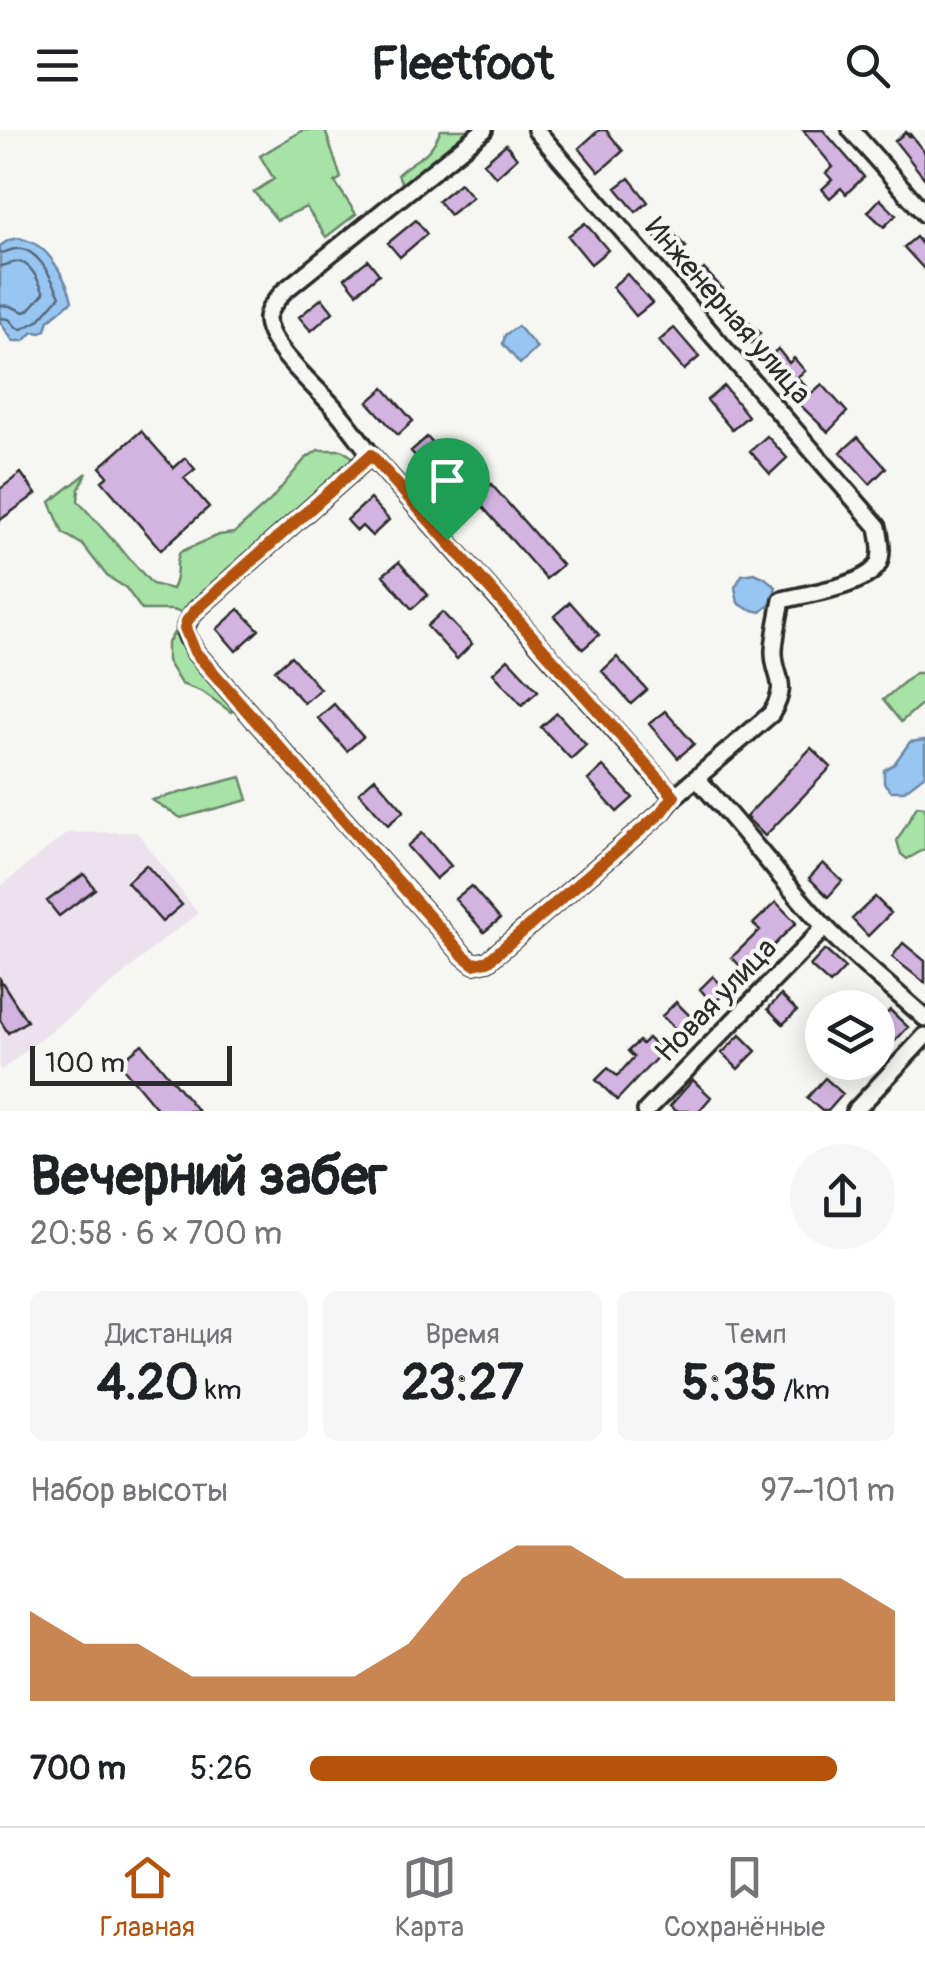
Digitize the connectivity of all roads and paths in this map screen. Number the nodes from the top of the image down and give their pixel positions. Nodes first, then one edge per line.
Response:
1 (484, 130) edge
2 (536, 130) edge
3 (851, 130) edge
4 (925, 214) edge
5 (371, 455) junction
6 (697, 779) junction
7 (674, 796) junction
8 (825, 927) junction
9 (925, 1018) edge
10 (925, 1036) edge
11 (646, 1111) edge
12 (855, 1111) edge

1 - 5 street
2 - 6 street, Инженерная улица
3 - 4 street
5 - 7 street
5 - 7 street
6 - 7 street
6 - 8 street
8 - 9 street
8 - 11 street, Новая улица
10 - 12 street

